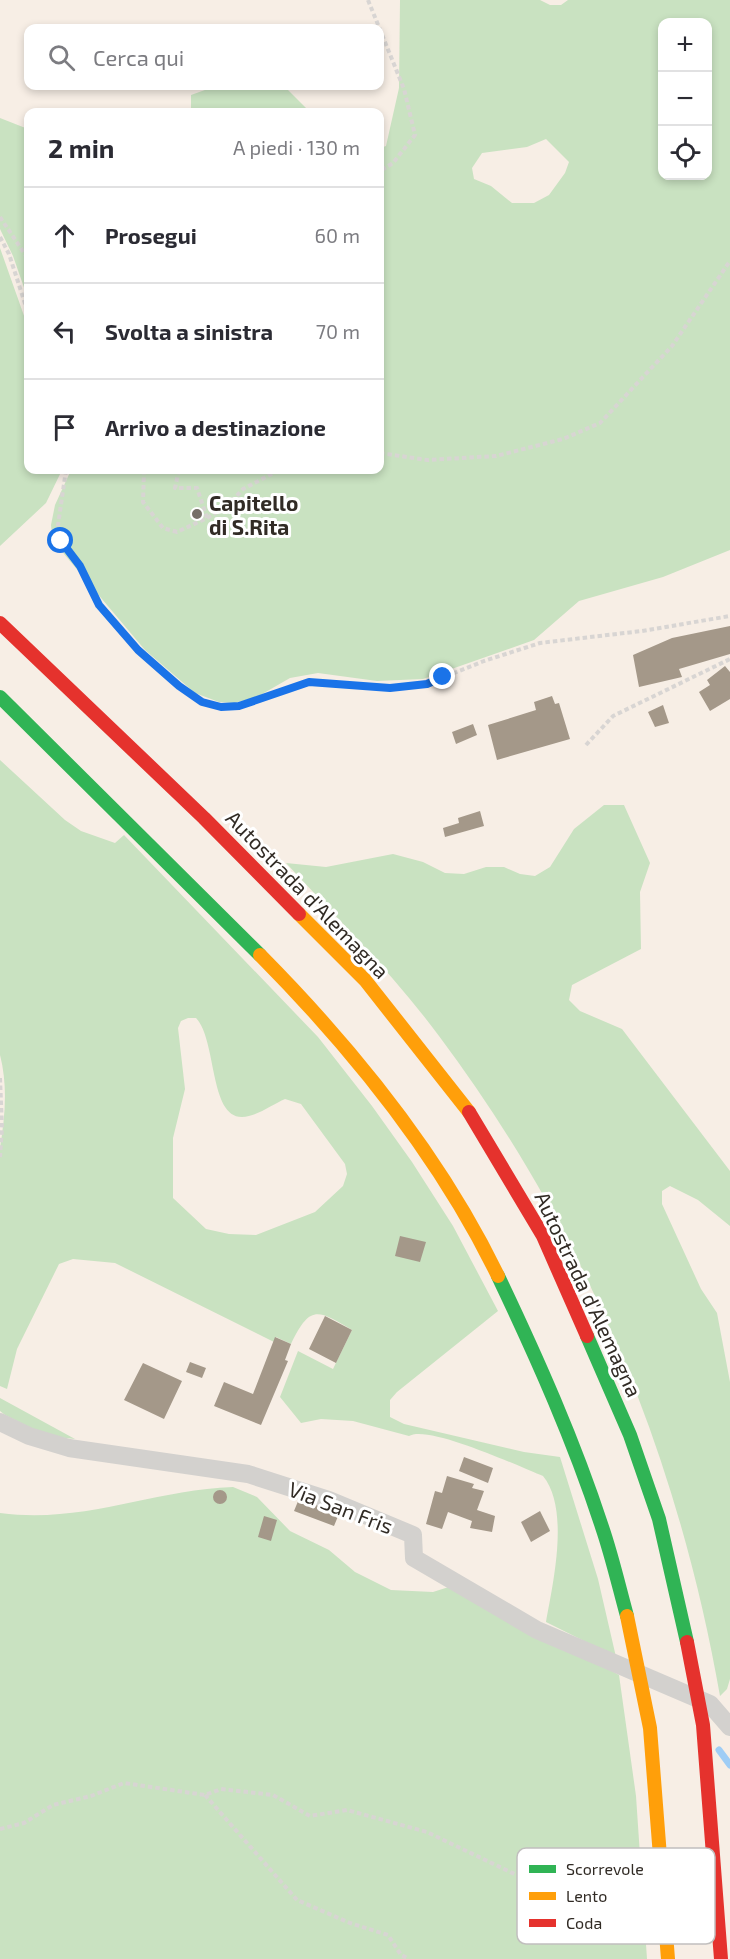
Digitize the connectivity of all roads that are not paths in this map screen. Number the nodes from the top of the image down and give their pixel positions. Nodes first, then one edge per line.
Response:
1 (0, 623) edge
2 (0, 698) edge
3 (0, 1422) edge
4 (730, 1727) edge
5 (659, 1848) edge
6 (712, 1848) edge
7 (715, 1885) edge
8 (667, 1944) edge
9 (668, 1959) edge
10 (721, 1959) edge

1 - 6 highway, Autostrada d'Alemagna
2 - 5 highway
3 - 4 street, Via San Fris
7 - 10 highway, Autostrada d'Alemagna
8 - 9 highway

